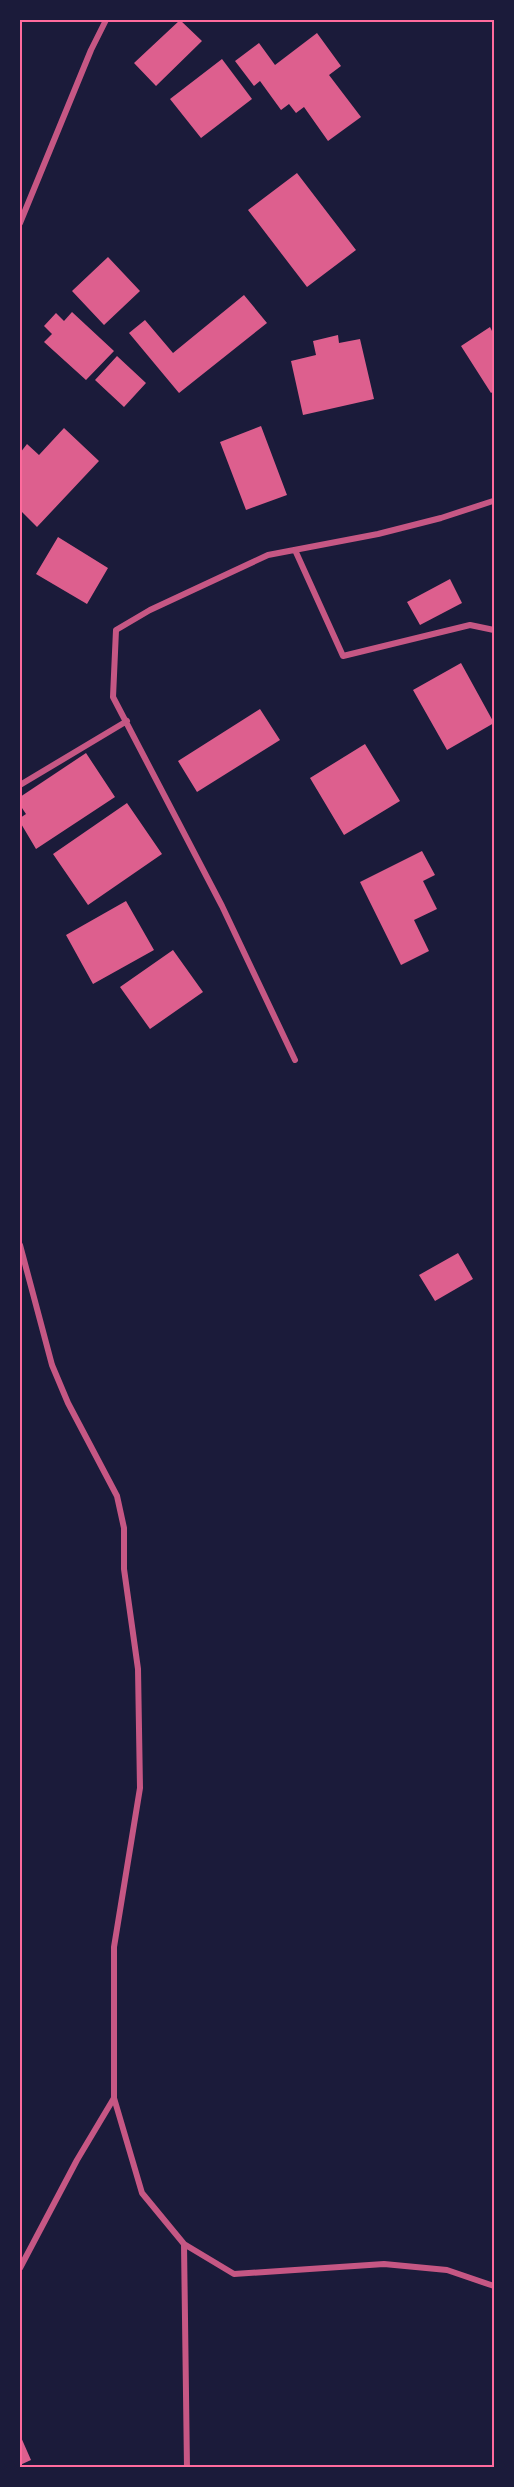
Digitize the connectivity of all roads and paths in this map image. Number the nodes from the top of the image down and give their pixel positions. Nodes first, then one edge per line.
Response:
1 (106, 20) edge
2 (20, 223) edge
3 (493, 501) edge
4 (295, 550) junction
5 (495, 630) edge
6 (127, 721) junction
7 (20, 785) edge
8 (295, 1060) dead end
9 (20, 1245) edge
10 (114, 2098) junction
11 (184, 2244) junction
12 (20, 2268) edge
13 (495, 2286) edge
14 (187, 2468) edge

1 - 2 street
3 - 4 street
4 - 5 street
4 - 6 street
6 - 7 street
6 - 8 street
9 - 10 street
10 - 11 street
10 - 12 street
11 - 13 street
11 - 14 street

